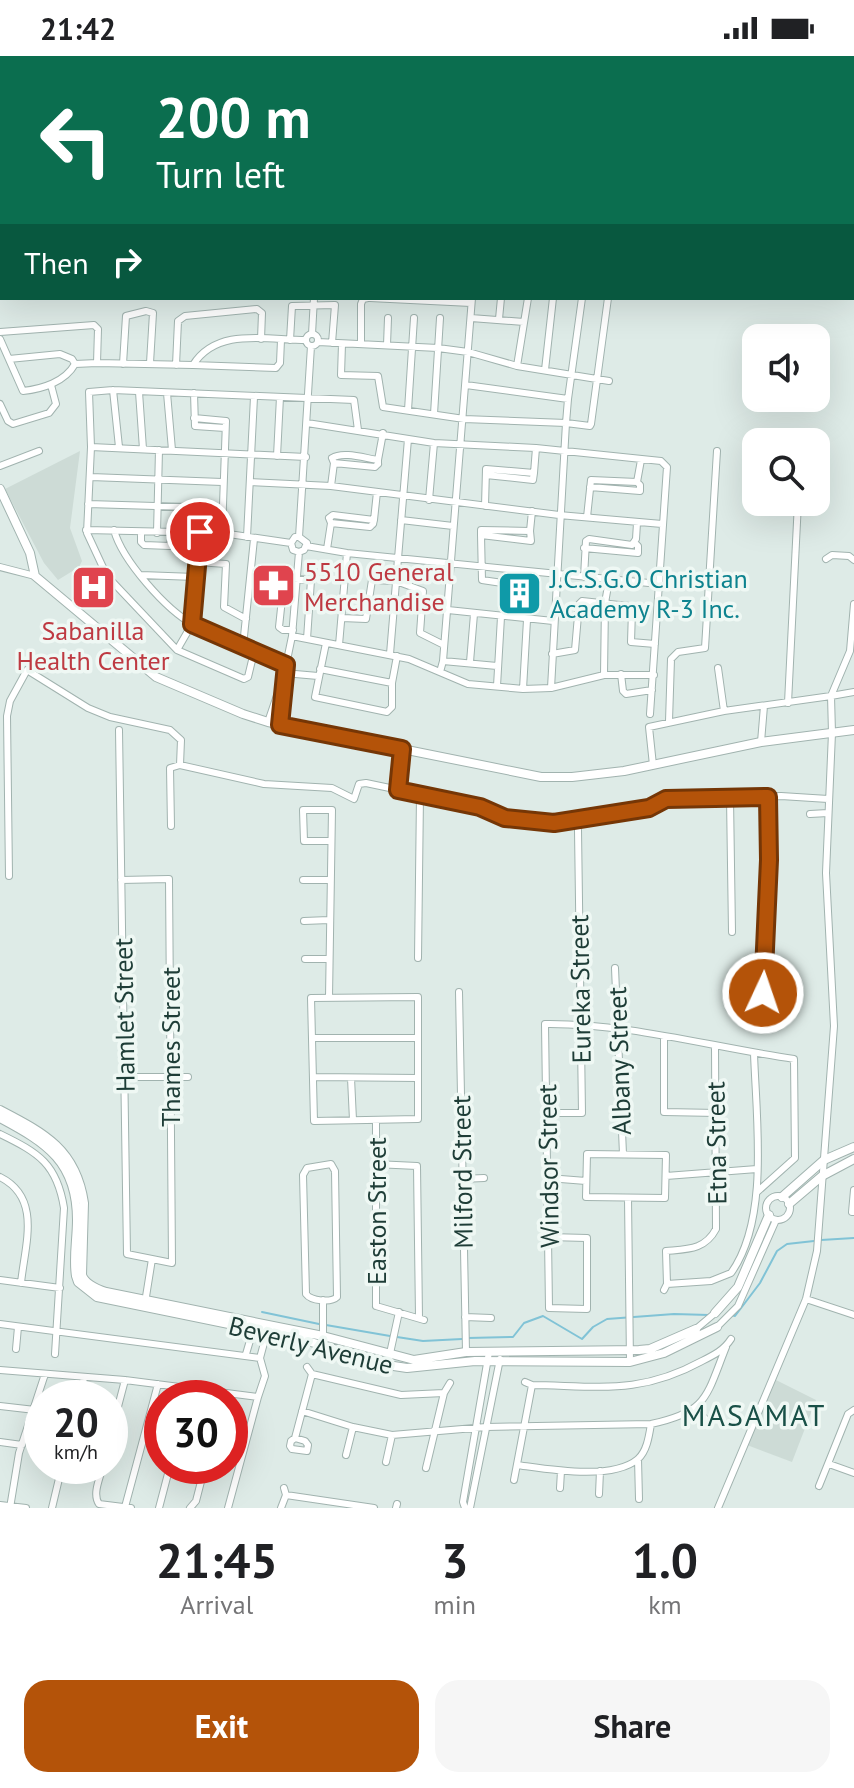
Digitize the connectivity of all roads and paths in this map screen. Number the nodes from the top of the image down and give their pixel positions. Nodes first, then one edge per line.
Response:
1 (366, 300) edge
2 (443, 300) edge
3 (501, 300) edge
4 (528, 300) edge
5 (553, 300) edge
6 (582, 300) edge
7 (608, 300) edge
8 (472, 301) edge
9 (314, 302) edge
10 (388, 318) dead end
11 (414, 318) dead end
12 (440, 318) dead end
13 (471, 318) junction
14 (499, 319) junction
15 (524, 322) junction
16 (0, 332) edge
17 (312, 334) junction
18 (0, 339) edge
19 (261, 339) junction
20 (281, 340) junction
21 (290, 340) junction
22 (306, 340) junction
23 (332, 343) junction
24 (315, 344) junction
25 (342, 344) junction
26 (361, 344) junction
27 (387, 345) junction
28 (411, 346) junction
29 (438, 348) junction
30 (468, 352) junction
31 (9, 359) junction
32 (97, 363) junction
33 (150, 363) junction
34 (75, 364) junction
35 (123, 364) junction
36 (176, 365) junction
37 (193, 365) junction
38 (517, 366) junction
39 (545, 370) junction
40 (571, 374) junction
41 (597, 380) junction
42 (609, 381) dead end
43 (51, 385) junction
44 (466, 385) junction
45 (113, 390) junction
46 (139, 392) junction
47 (167, 393) junction
48 (194, 393) junction
49 (254, 397) junction
50 (280, 397) junction
51 (308, 398) junction
52 (568, 399) junction
53 (0, 404) edge
54 (408, 410) junction
55 (434, 414) junction
56 (194, 418) junction
57 (464, 419) junction
58 (307, 423) junction
59 (566, 423) junction
60 (225, 424) junction
61 (358, 430) junction
62 (383, 433) junction
63 (408, 439) junction
64 (434, 443) junction
65 (461, 445) junction
66 (91, 447) junction
67 (119, 447) junction
68 (536, 448) junction
69 (143, 449) junction
70 (159, 450) junction
71 (172, 450) junction
72 (39, 451) dead end
73 (223, 451) junction
74 (564, 451) junction
75 (717, 451) dead end
76 (251, 455) junction
77 (277, 456) junction
78 (306, 457) junction
79 (641, 460) junction
80 (0, 466) edge
81 (91, 477) junction
82 (158, 479) junction
83 (222, 482) junction
84 (251, 482) junction
85 (304, 484) junction
86 (331, 486) junction
87 (0, 489) edge
88 (377, 492) junction
89 (402, 495) junction
90 (429, 500) junction
91 (456, 503) junction
92 (88, 504) junction
93 (157, 505) junction
94 (485, 506) junction
95 (222, 508) junction
96 (532, 511) junction
97 (559, 515) junction
98 (797, 516) edge
99 (587, 517) junction
100 (401, 520) junction
101 (637, 523) junction
102 (662, 524) junction
103 (453, 526) junction
104 (86, 530) junction
105 (114, 530) junction
106 (141, 532) junction
107 (172, 532) junction
108 (200, 532) junction
109 (157, 533) junction
110 (222, 533) junction
111 (299, 537) junction
112 (251, 538) junction
113 (291, 543) junction
114 (306, 546) junction
115 (327, 549) junction
116 (299, 552) junction
117 (347, 553) junction
118 (398, 557) junction
119 (826, 559) dead end
120 (854, 560) edge
121 (197, 562) junction
122 (450, 563) junction
123 (0, 567) edge
124 (480, 567) junction
125 (527, 573) junction
126 (141, 575) junction
127 (557, 575) junction
128 (35, 576) junction
129 (195, 577) junction
130 (584, 577) junction
131 (297, 579) junction
132 (609, 580) junction
133 (396, 581) junction
134 (659, 584) junction
135 (605, 603) junction
136 (854, 604) edge
137 (448, 610) junction
138 (474, 614) junction
139 (501, 617) junction
140 (342, 618) junction
141 (246, 619) junction
142 (527, 620) junction
143 (553, 621) junction
144 (192, 624) junction
145 (292, 633) junction
146 (307, 639) junction
147 (326, 643) junction
148 (655, 644) junction
149 (339, 645) junction
150 (444, 645) junction
151 (243, 646) junction
152 (177, 650) junction
153 (254, 652) junction
154 (552, 654) junction
155 (393, 655) junction
156 (443, 661) junction
157 (470, 662) junction
158 (497, 666) junction
159 (718, 668) dead end
160 (285, 671) junction
161 (319, 672) junction
162 (440, 672) junction
163 (621, 674) junction
164 (604, 675) junction
165 (654, 675) junction
166 (392, 683) junction
167 (497, 686) junction
168 (551, 688) junction
169 (523, 689) junction
170 (652, 690) junction
171 (854, 692) edge
172 (831, 696) junction
173 (788, 703) junction
174 (764, 706) junction
175 (724, 711) junction
176 (650, 714) dead end
177 (669, 721) junction
178 (268, 722) junction
179 (280, 725) junction
180 (119, 730) dead end
181 (854, 730) edge
182 (832, 733) junction
183 (761, 742) junction
184 (402, 749) junction
185 (180, 765) junction
186 (653, 765) junction
187 (398, 790) junction
188 (420, 796) junction
189 (768, 797) junction
190 (730, 798) junction
191 (828, 799) junction
192 (828, 813) junction
193 (810, 814) dead end
194 (171, 826) dead end
195 (578, 830) dead end
196 (331, 841) junction
197 (9, 876) dead end
198 (121, 880) junction
199 (303, 880) dead end
200 (330, 880) junction
201 (329, 920) junction
202 (304, 921) dead end
203 (732, 932) dead end
204 (418, 958) dead end
205 (305, 959) dead end
206 (328, 959) junction
207 (615, 968) dead end
208 (459, 992) dead end
209 (763, 993) dead end
210 (329, 997) junction
211 (581, 1023) junction
212 (619, 1029) junction
213 (664, 1036) junction
214 (312, 1038) junction
215 (417, 1038) junction
216 (715, 1046) junction
217 (754, 1053) junction
218 (125, 1077) junction
219 (170, 1077) junction
220 (188, 1077) dead end
221 (313, 1077) junction
222 (351, 1078) junction
223 (418, 1078) junction
224 (0, 1110) edge
225 (547, 1113) junction
226 (717, 1113) junction
227 (0, 1118) edge
228 (353, 1120) junction
229 (376, 1120) junction
230 (0, 1134) edge
231 (854, 1147) edge
232 (623, 1154) junction
233 (854, 1159) edge
234 (824, 1160) junction
235 (375, 1164) junction
236 (757, 1169) junction
237 (717, 1174) junction
238 (666, 1176) junction
239 (822, 1176) junction
240 (0, 1177) edge
241 (484, 1178) dead end
242 (548, 1178) junction
243 (461, 1179) junction
244 (586, 1181) junction
245 (854, 1190) edge
246 (757, 1192) junction
247 (628, 1198) junction
248 (786, 1201) junction
249 (854, 1212) edge
250 (772, 1217) junction
251 (549, 1237) junction
252 (152, 1259) junction
253 (172, 1263) joint
254 (0, 1280) edge
255 (21, 1283) junction
256 (60, 1288) junction
257 (806, 1299) junction
258 (323, 1300) junction
259 (145, 1303) junction
260 (399, 1312) junction
261 (715, 1313) joint
262 (854, 1315) edge
263 (465, 1317) junction
264 (491, 1318) dead end
265 (0, 1324) edge
266 (254, 1326) junction
267 (18, 1327) junction
268 (717, 1327) joint
269 (267, 1328) junction
270 (696, 1329) joint
271 (57, 1332) junction
272 (323, 1332) junction
273 (731, 1339) dead end
274 (726, 1347) junction
275 (466, 1348) junction
276 (16, 1349) dead end
277 (629, 1351) junction
278 (55, 1354) dead end
279 (246, 1354) junction
280 (489, 1356) junction
281 (500, 1357) junction
282 (260, 1358) junction
283 (388, 1360) junction
284 (630, 1362) junction
285 (307, 1367) dead end
286 (0, 1370) edge
287 (45, 1374) junction
288 (312, 1374) junction
289 (84, 1378) joint
290 (43, 1380) edge
291 (125, 1380) edge
292 (450, 1383) dead end
293 (444, 1393) junction
294 (248, 1396) edge
295 (258, 1397) junction
296 (0, 1406) edge
297 (696, 1408) junction
298 (24, 1409) edge
299 (853, 1410) edge
300 (302, 1411) junction
301 (707, 1421) dead end
302 (651, 1424) junction
303 (525, 1426) junction
304 (353, 1427) junction
305 (486, 1427) junction
306 (477, 1428) junction
307 (434, 1433) junction
308 (392, 1435) junction
309 (144, 1436) edge
310 (295, 1438) dead end
311 (24, 1440) edge
312 (0, 1442) edge
313 (22, 1445) junction
314 (346, 1455) dead end
315 (638, 1459) junction
316 (386, 1462) dead end
317 (829, 1464) junction
318 (517, 1465) junction
319 (426, 1468) dead end
320 (561, 1471) junction
321 (600, 1471) junction
322 (854, 1473) edge
323 (514, 1480) dead end
324 (58, 1484) edge
325 (98, 1484) edge
326 (165, 1484) edge
327 (200, 1484) edge
328 (819, 1486) dead end
329 (560, 1488) dead end
330 (599, 1494) dead end
331 (639, 1499) dead end
332 (0, 1505) edge
333 (10, 1507) edge
334 (125, 1507) edge
335 (26, 1508) edge
336 (52, 1508) edge
337 (131, 1508) edge
338 (159, 1508) edge
339 (190, 1508) edge
340 (228, 1508) edge
341 (281, 1508) edge
342 (374, 1508) edge
343 (468, 1508) edge
344 (718, 1508) edge

1 - 26 street
2 - 8 street
3 - 14 street
4 - 15 street
5 - 39 street
6 - 40 street
7 - 41 street
8 - 13 street
9 - 17 street
9 - 21 street
9 - 23 street
10 - 27 street
11 - 28 street
12 - 29 street
13 - 14 street
13 - 30 street
14 - 15 street
15 - 38 street
16 - 32 street
17 - 22 street
17 - 24 street
18 - 31 street
19 - 20 street
19 - 36 street
19 - 37 street
20 - 21 street
20 - 37 street
21 - 22 street
22 - 24 street
23 - 24 street
23 - 25 street
24 - 51 street
25 - 26 street
25 - 54 street
26 - 27 street
27 - 28 street
28 - 29 street
28 - 54 street
29 - 30 street
29 - 55 street
30 - 38 street
30 - 44 street
31 - 34 street
31 - 43 street
32 - 34 street
32 - 35 street
33 - 35 street
33 - 35 street
33 - 36 street
34 - 43 street
36 - 37 street
38 - 39 street
39 - 40 street
40 - 41 street
40 - 52 street
41 - 42 street
41 - 59 street
43 - 53 street
44 - 52 street
44 - 57 street
45 - 46 street
45 - 66 street
45 - 67 street
46 - 47 street
46 - 69 street
47 - 48 street
47 - 71 street
48 - 49 street
48 - 56 street
49 - 50 street
49 - 76 street
50 - 51 street
50 - 77 street
51 - 58 street
51 - 61 street
52 - 59 street
54 - 55 street
55 - 57 street
56 - 60 street
56 - 60 street
57 - 59 street
57 - 65 street
58 - 61 street
58 - 78 street
59 - 74 street
60 - 73 street
61 - 62 street
62 - 63 street
62 - 86 street
63 - 64 street
63 - 89 street
64 - 65 street
64 - 90 street
65 - 68 street
65 - 91 street
66 - 67 street
66 - 81 street
67 - 69 street
68 - 74 street
68 - 94 street
69 - 70 street
70 - 71 street
70 - 82 street
71 - 73 street
72 - 80 street
73 - 76 street
73 - 83 street
74 - 79 street
74 - 97 street
75 - 177 street
76 - 77 street
76 - 84 street
77 - 78 street
78 - 85 street
79 - 99 street
79 - 102 street
81 - 82 street
81 - 92 street
82 - 83 street
82 - 93 street
83 - 95 street
84 - 85 street
84 - 112 street
85 - 86 street
85 - 111 street
86 - 88 street
87 - 128 street
88 - 89 street
88 - 115 street
89 - 90 street
89 - 100 street
90 - 91 street
91 - 94 street
91 - 103 street
92 - 93 street
92 - 104 street
93 - 95 street
93 - 109 street
94 - 96 street
95 - 110 street
96 - 97 street
96 - 124 street
97 - 99 street
97 - 127 street
98 - 173 street
99 - 101 street
100 - 103 street
100 - 118 street
101 - 102 street
101 - 130 street
102 - 134 street
103 - 122 street
104 - 105 street
104 - 152 street
105 - 106 street
105 - 126 street
106 - 107 street
106 - 109 street
107 - 108 street
107 - 109 street
108 - 110 street
108 - 121 street
110 - 112 street
111 - 113 street
111 - 114 street
112 - 113 street
112 - 141 street
113 - 116 street
114 - 115 street
114 - 116 street
115 - 117 street
116 - 131 street
117 - 118 street
117 - 140 street
118 - 122 street
118 - 133 street
119 - 120 street
121 - 129 street
121 - 141 street
122 - 124 street
122 - 137 street
123 - 128 street
124 - 125 street
124 - 125 street
125 - 127 street
126 - 129 street
126 - 144 street
127 - 130 street
127 - 143 street
128 - 178 street
129 - 144 street
130 - 132 street
131 - 145 street
131 - 145 street
131 - 146 street
132 - 134 street
132 - 135 street
133 - 140 street
133 - 150 street
133 - 155 street
134 - 148 street
135 - 148 street
135 - 154 street
135 - 164 street
136 - 172 street
137 - 138 street
137 - 150 street
138 - 139 street
138 - 157 street
139 - 142 street
139 - 158 street
140 - 149 street
141 - 151 street
142 - 143 street
142 - 169 street
143 - 154 street
144 - 151 street
144 - 152 street
145 - 146 street
145 - 160 street
146 - 147 street
147 - 149 street
147 - 161 street
148 - 165 street
149 - 155 street
150 - 156 street
151 - 153 street
152 - 153 street
153 - 160 street
154 - 168 street
155 - 162 street
155 - 166 street
156 - 157 street
156 - 162 street
157 - 158 street
158 - 167 street
159 - 175 street
160 - 161 street
160 - 178 street
160 - 179 street
161 - 166 street
161 - 166 street
162 - 167 street
163 - 164 street
163 - 165 street
163 - 170 street
164 - 168 street
165 - 170 street
167 - 169 street
168 - 169 street
170 - 176 street
171 - 172 street
172 - 173 street
172 - 182 street
173 - 174 street
174 - 175 street
174 - 183 street
175 - 177 street
177 - 186 street
178 - 179 street
179 - 184 street
180 - 198 street, Hamlet Street
181 - 182 street
182 - 183 street
182 - 191 street
183 - 186 street
184 - 186 street
184 - 187 street
185 - 187 street
185 - 194 street
185 - 197 street
187 - 188 street
188 - 190 street
188 - 204 street
189 - 190 street
189 - 191 street
189 - 209 street
190 - 203 street
191 - 192 street
192 - 193 street
192 - 234 street
195 - 211 street, Eureka Street
196 - 196 street
196 - 200 street
198 - 218 street, Hamlet Street
198 - 219 street, Thames Street
199 - 200 street
200 - 201 street
201 - 202 street
201 - 206 street
205 - 206 street
206 - 210 street
207 - 212 street, Albany Street
208 - 243 street, Milford Street
210 - 214 street
210 - 215 street
211 - 212 street
211 - 225 street, Eureka Street
211 - 225 street, Windsor Street
212 - 213 street
212 - 232 street, Albany Street
213 - 216 street
213 - 226 street
214 - 215 street
214 - 221 street
215 - 223 street
216 - 217 street
216 - 226 street, Etna Street
217 - 236 street
217 - 246 street
218 - 219 street
218 - 252 street, Hamlet Street
219 - 220 street
219 - 253 street, Thames Street
221 - 222 street
221 - 228 street
222 - 223 street
222 - 228 street
223 - 229 street
224 - 259 street, Beverly Avenue
225 - 242 street, Windsor Street
226 - 237 street, Etna Street
227 - 259 street, Beverly Avenue
228 - 229 street
229 - 235 street, Easton Street
230 - 256 street
231 - 234 street
232 - 238 street
232 - 244 street
233 - 239 street
234 - 239 street
234 - 248 street
235 - 260 street, Easton Street
235 - 260 street, Easton Street
236 - 237 street
236 - 246 street
237 - 238 street
237 - 246 street, Etna Street
238 - 247 street
239 - 248 street
239 - 257 street
240 - 255 street
241 - 243 street
242 - 244 street
242 - 251 street, Windsor Street
243 - 263 street, Milford Street
244 - 247 street
245 - 249 street
247 - 277 street
248 - 250 street
248 - 250 street
250 - 261 street, Beverly Avenue
250 - 268 street, Beverly Avenue
251 - 251 street, Windsor Street
252 - 253 street, Hamlet Street
252 - 259 street
254 - 255 street
255 - 256 street
256 - 271 street
257 - 262 street
257 - 344 street
258 - 258 street
258 - 272 street
259 - 266 street, Beverly Avenue
260 - 283 street
261 - 270 street, Beverly Avenue
263 - 264 street
263 - 275 street, Milford Street
265 - 267 street
266 - 269 street, Beverly Avenue
266 - 279 street
267 - 271 street
267 - 276 street
268 - 284 street, Beverly Avenue
269 - 272 street, Beverly Avenue
269 - 282 street
269 - 283 street, Beverly Avenue
270 - 277 street, Beverly Avenue
271 - 278 street
271 - 279 street
272 - 283 street, Beverly Avenue
273 - 274 street
274 - 297 street
274 - 303 street
275 - 280 street, Beverly Avenue
275 - 283 street, Beverly Avenue
277 - 281 street, Beverly Avenue
277 - 284 street
279 - 282 street
280 - 281 street, Beverly Avenue
280 - 283 street, Beverly Avenue
280 - 306 street
281 - 284 street, Beverly Avenue
281 - 305 street
282 - 295 street
285 - 288 street
286 - 287 street
287 - 289 street
287 - 290 street
288 - 293 street
288 - 300 street
289 - 291 street
292 - 293 street
293 - 307 street
294 - 295 street
295 - 340 street
296 - 298 street
297 - 301 street
297 - 302 street
299 - 317 street
300 - 304 street
300 - 310 street
302 - 303 street
302 - 315 street
303 - 305 street
303 - 318 street
304 - 308 street
304 - 314 street
305 - 306 street
305 - 343 street
306 - 307 street
306 - 343 street
307 - 308 street
307 - 319 street
308 - 316 street
309 - 334 street
311 - 313 street
312 - 313 street
313 - 333 street
315 - 321 street
315 - 331 street
317 - 322 street
317 - 328 street
318 - 320 street
318 - 323 street
320 - 321 street
320 - 329 street
321 - 330 street
324 - 336 street
325 - 334 street
326 - 338 street
327 - 339 street
332 - 333 street
333 - 335 street
334 - 337 street
341 - 342 street

